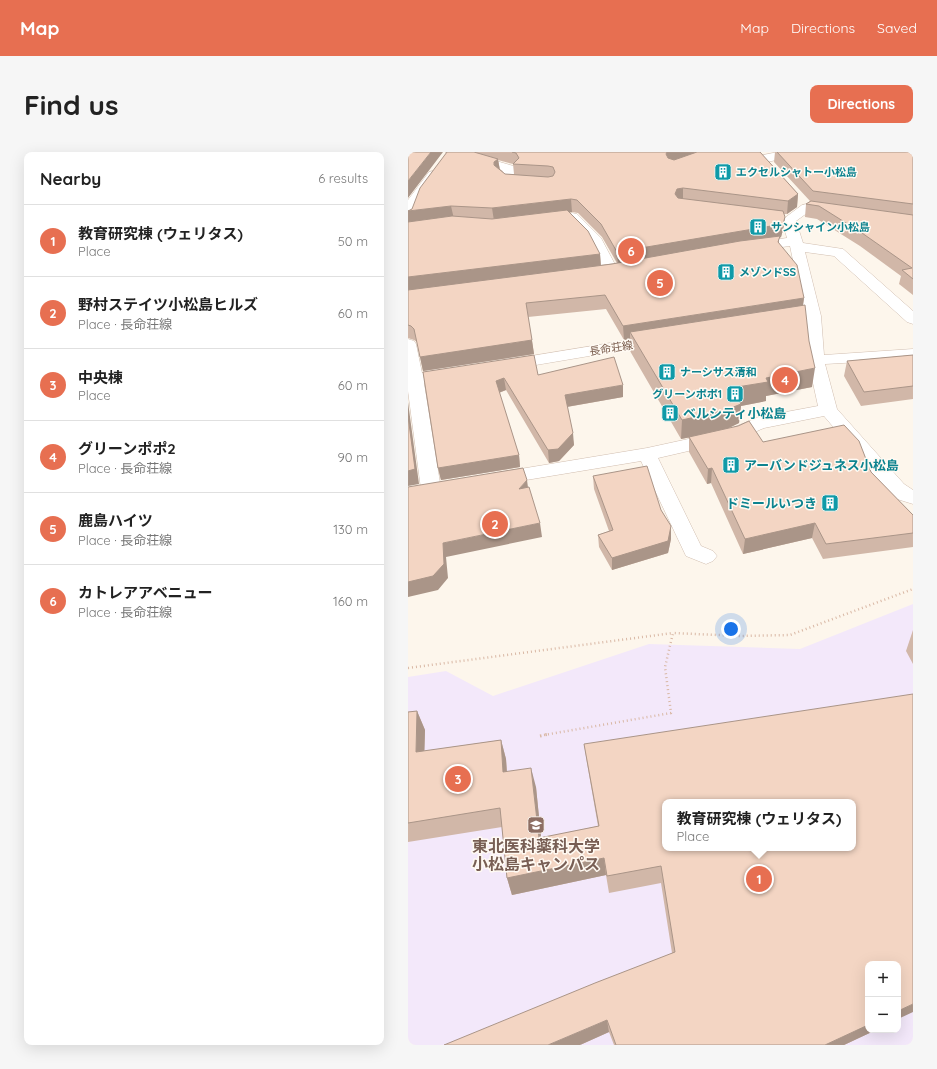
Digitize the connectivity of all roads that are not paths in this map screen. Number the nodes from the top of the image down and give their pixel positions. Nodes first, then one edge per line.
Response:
1 (749, 152) edge
2 (794, 152) edge
3 (447, 156) edge
4 (763, 159) junction
5 (773, 170) edge
6 (542, 184) edge
7 (797, 197) edge
8 (412, 200) edge
9 (806, 208) junction
10 (822, 210) edge
11 (774, 218) edge
12 (557, 219) edge
13 (789, 220) junction
14 (411, 226) edge
15 (796, 244) junction
16 (739, 249) edge
17 (627, 270) edge
18 (612, 272) junction
19 (596, 274) edge
20 (814, 316) junction
21 (913, 319) edge
22 (759, 325) edge
23 (673, 338) edge
24 (408, 344) edge
25 (913, 354) edge
26 (816, 360) junction
27 (493, 367) edge
28 (470, 370) edge
29 (412, 380) edge
30 (828, 410) junction
31 (647, 454) junction
32 (477, 482) edge
33 (431, 490) edge
34 (913, 497) edge
35 (706, 556) dead end

1 - 4 street
2 - 4 street
3 - 6 street
3 - 8 street
4 - 5 street
7 - 9 street
8 - 14 street
9 - 10 street
9 - 13 street
11 - 13 street
12 - 18 street
13 - 15 street
15 - 16 street
15 - 20 street
15 - 21 street
17 - 18 street
18 - 19 street
20 - 22 street
20 - 26 street
23 - 27 street, 長命荘線
24 - 29 street
25 - 26 street
26 - 30 street
28 - 29 street
29 - 33 street
30 - 31 street
30 - 34 street
31 - 32 street
31 - 35 street

